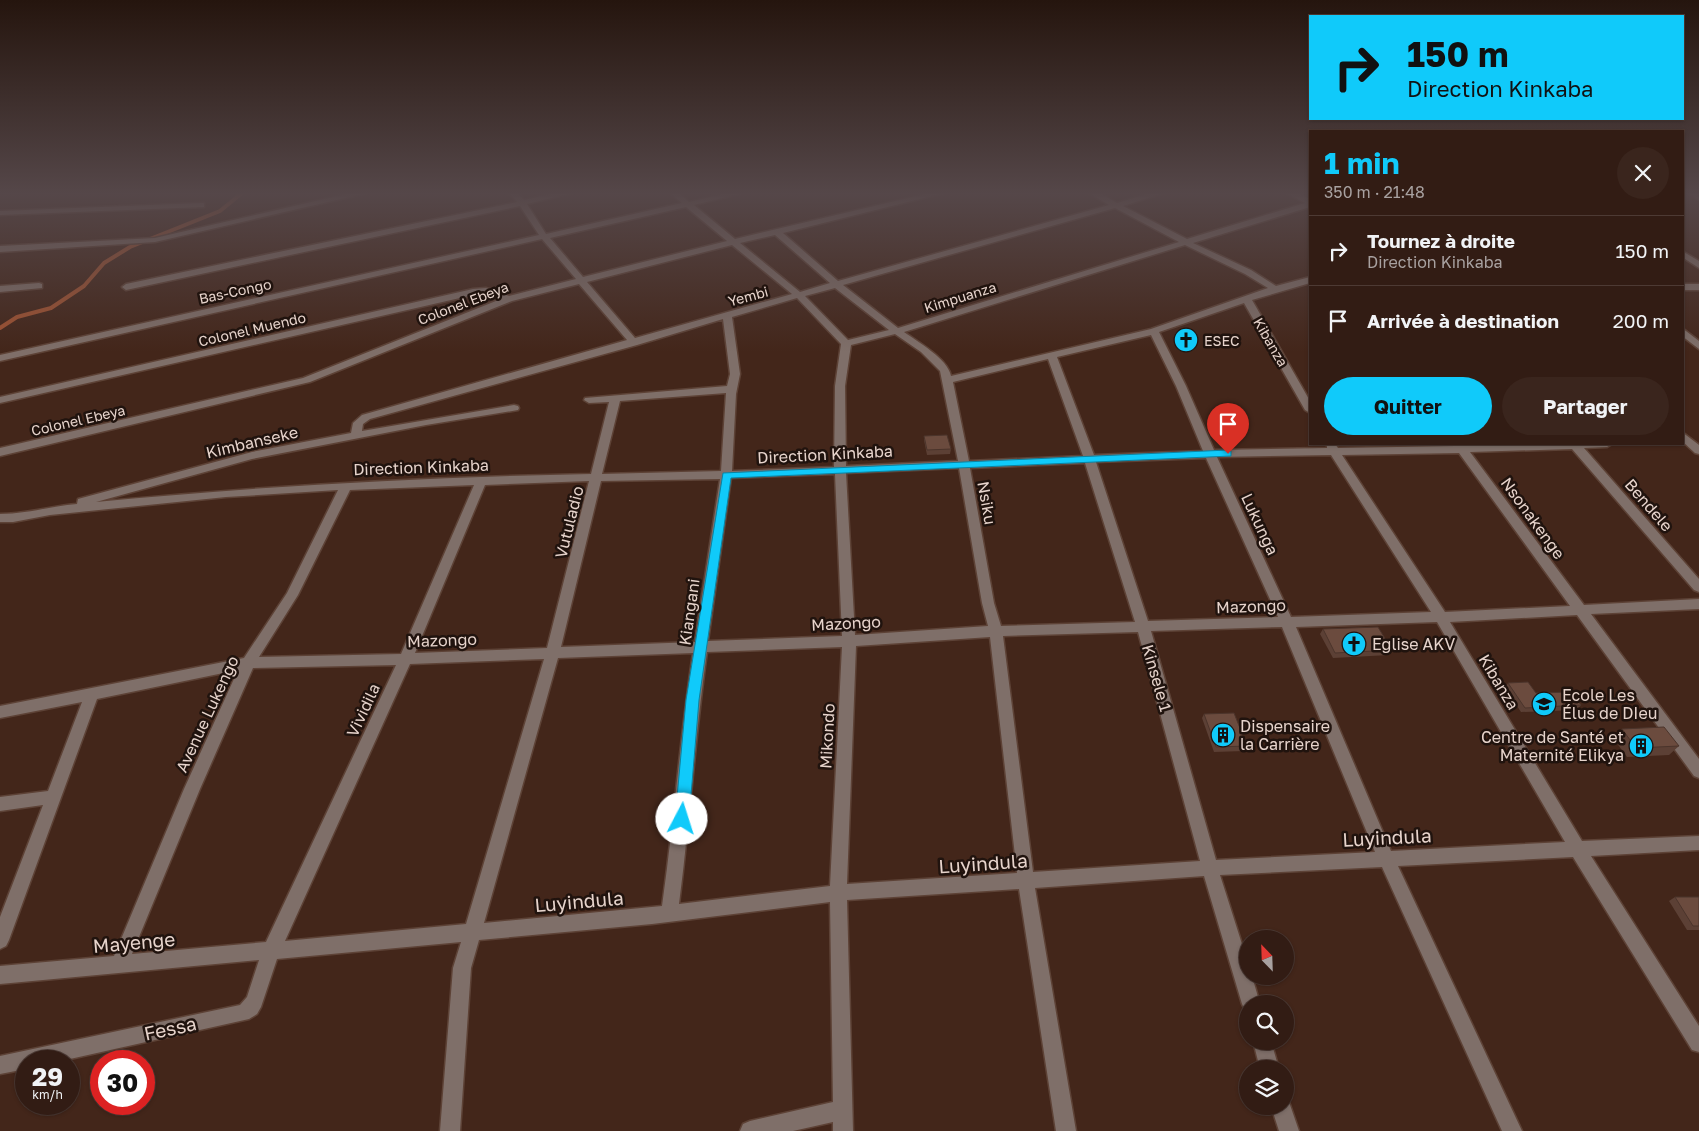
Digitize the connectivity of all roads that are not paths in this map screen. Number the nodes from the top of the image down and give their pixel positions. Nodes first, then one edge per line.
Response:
1 (55, 246) edge
2 (323, 246) edge
3 (500, 246) edge
4 (552, 246) edge
5 (718, 246) edge
6 (738, 246) edge
7 (793, 246) edge
8 (974, 246) edge
9 (1174, 246) edge
10 (1194, 246) edge
11 (0, 249) edge
12 (1684, 254) edge
13 (1699, 265) edge
14 (1309, 280) edge
15 (582, 281) junction
16 (836, 284) junction
17 (39, 286) dead end
18 (126, 287) dead end
19 (1699, 287) edge
20 (1684, 288) edge
21 (0, 289) edge
22 (1275, 289) junction
23 (799, 296) junction
24 (509, 299) junction
25 (1247, 300) junction
26 (727, 316) junction
27 (896, 331) junction
28 (1154, 331) junction
29 (1684, 333) edge
30 (634, 343) junction
31 (846, 343) junction
32 (1699, 346) edge
33 (1052, 356) junction
34 (0, 358) edge
35 (948, 380) junction
36 (732, 389) junction
37 (615, 399) junction
38 (0, 400) edge
39 (589, 400) dead end
40 (514, 408) dead end
41 (1309, 408) edge
42 (356, 436) junction
43 (1688, 439) edge
44 (1537, 445) edge
45 (1576, 445) edge
46 (1461, 447) edge
47 (1332, 448) edge
48 (1699, 451) edge
49 (0, 452) edge
50 (1210, 454) junction
51 (1090, 460) junction
52 (964, 463) junction
53 (840, 470) junction
54 (726, 475) junction
55 (597, 478) junction
56 (480, 481) junction
57 (346, 486) junction
58 (46, 512) junction
59 (0, 518) edge
60 (1699, 588) edge
61 (1699, 604) edge
62 (1580, 611) junction
63 (1440, 617) junction
64 (1287, 622) junction
65 (1143, 627) junction
66 (996, 631) junction
67 (849, 641) junction
68 (702, 646) junction
69 (554, 653) junction
70 (406, 659) junction
71 (248, 663) junction
72 (92, 694) junction
73 (0, 712) edge
74 (1699, 771) edge
75 (54, 797) junction
76 (0, 804) edge
77 (1699, 843) edge
78 (1578, 850) junction
79 (1386, 858) junction
80 (1210, 868) junction
81 (1026, 881) junction
82 (838, 893) junction
83 (668, 914) junction
84 (471, 933) junction
85 (0, 940) edge
86 (271, 951) junction
87 (119, 965) junction
88 (0, 976) edge
89 (1248, 995) edge
90 (1699, 1043) edge
91 (0, 1065) edge
92 (842, 1110) junction
93 (1284, 1115) edge
94 (450, 1131) edge
95 (750, 1131) edge
96 (843, 1131) edge
97 (1066, 1131) edge
98 (1289, 1131) edge
99 (1512, 1131) edge

1 - 11 street
2 - 18 street
3 - 34 street, Bas-Congo
4 - 15 street
5 - 15 street, Colonel Ebeya
6 - 23 street
7 - 16 street
8 - 16 street, Yembi
9 - 27 street, Kimpuanza
10 - 22 street
12 - 13 street
14 - 22 street
15 - 24 street, Colonel Ebeya
15 - 30 street
16 - 23 street, Yembi
16 - 27 street
17 - 21 street
19 - 20 street
22 - 25 street
23 - 26 street, Yembi
23 - 31 street
24 - 38 street, Colonel Muendo
24 - 49 street, Colonel Ebeya
25 - 28 street
25 - 41 street, Kibanza
26 - 30 street, Yembi
26 - 36 street, Kiangani
27 - 31 street, Kimpuanza
27 - 35 street
28 - 33 street
28 - 50 street, Lukunga
29 - 32 street
30 - 42 street, Yembi
31 - 53 street, Mikondo
33 - 35 street
33 - 51 street, Kinsele 1
35 - 52 street, Nsiku
36 - 37 street
36 - 54 street, Kiangani
37 - 39 street
37 - 55 street, Vutuladio
40 - 42 street, Kimbanseke
42 - 58 street, Kimbanseke
43 - 48 street
44 - 46 street, Direction Kinkaba
45 - 60 street, Bendele
46 - 47 street, Direction Kinkaba
46 - 62 street, Nsonakenge
47 - 50 street, Direction Kinkaba
47 - 63 street, Kibanza
50 - 51 street, Direction Kinkaba
50 - 64 street, Lukunga
51 - 52 street, Direction Kinkaba
51 - 65 street, Kinsele 1
52 - 53 street, Direction Kinkaba
52 - 66 street, Nsiku
53 - 54 street, Direction Kinkaba
53 - 67 street, Mikondo
54 - 55 street, Direction Kinkaba
54 - 68 street, Kiangani
55 - 56 street, Direction Kinkaba
55 - 69 street, Vutuladio
56 - 57 street, Direction Kinkaba
56 - 70 street, Vividila
57 - 58 street, Direction Kinkaba
57 - 71 street, Avenue Lukengo
58 - 59 street, Kimbanseke
61 - 62 street, Mazongo
62 - 63 street, Mazongo
62 - 74 street, Nsonakenge
63 - 64 street, Mazongo
63 - 78 street, Kibanza
64 - 65 street, Mazongo
64 - 79 street, Lukunga
65 - 66 street, Mazongo
65 - 80 street, Kinsele 1
66 - 67 street, Mazongo
66 - 81 street, Nsiku
67 - 68 street, Mazongo
67 - 82 street, Mikondo
68 - 69 street, Mazongo
68 - 83 street, Kiangani
69 - 70 street, Mazongo
69 - 84 street, Vutuladio
70 - 71 street, Mazongo
70 - 86 street, Vividila
71 - 72 street, Mazongo
71 - 87 street, Avenue Lukengo
72 - 73 street, Mazongo
72 - 75 street
75 - 76 street
75 - 85 street
77 - 78 street, Luyindula
78 - 79 street, Luyindula
78 - 90 street, Kibanza
79 - 80 street, Luyindula
79 - 99 street, Lukunga
80 - 81 street, Luyindula
80 - 89 street, Kinsele 1
81 - 82 street, Luyindula
81 - 97 street, Nsiku
82 - 83 street, Luyindula
82 - 92 street, Mikondo
83 - 84 street, Luyindula
84 - 86 street, Luyindula
84 - 94 street, Vutuladio
86 - 87 street, Mayenge
86 - 91 street, Fessa
87 - 88 street, Mayenge
92 - 95 street
92 - 96 street, Mikondo
93 - 98 street

